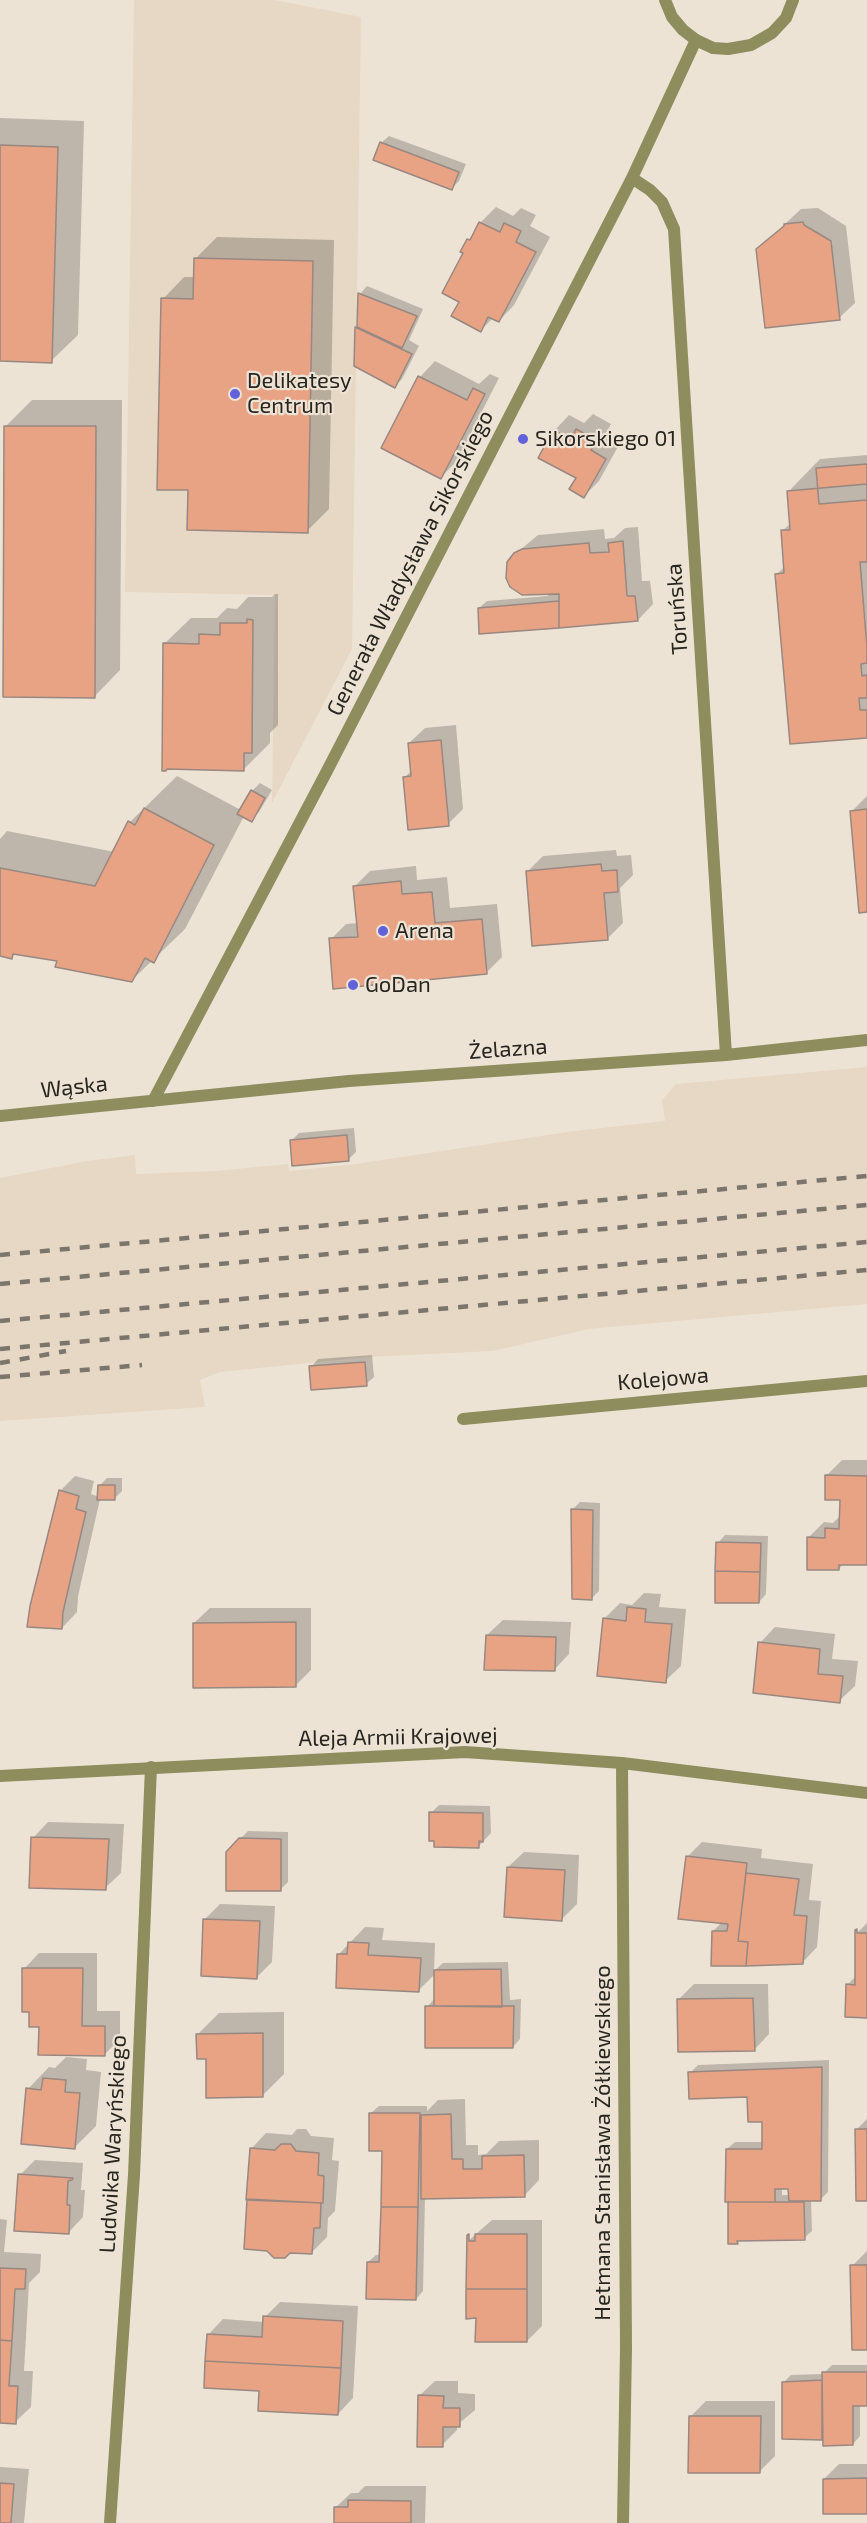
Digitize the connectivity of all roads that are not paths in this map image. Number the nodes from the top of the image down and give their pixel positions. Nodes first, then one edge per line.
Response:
1 (665, 0) edge
2 (793, 0) edge
3 (696, 40) junction
4 (632, 178) junction
5 (867, 1040) edge
6 (726, 1055) junction
7 (153, 1101) junction
8 (0, 1116) edge
9 (867, 1381) edge
10 (463, 1419) dead end
11 (622, 1763) junction
12 (150, 1767) junction
13 (0, 1776) edge
14 (867, 1793) edge
15 (110, 2523) edge
16 (623, 2523) edge

1 - 3 street
2 - 3 street
3 - 4 street, Generała Władysława Sikorskiego
4 - 6 street, Toruńska
4 - 7 street, Generała Władysława Sikorskiego
5 - 6 street, Żelazna
6 - 7 street, Żelazna
7 - 8 street, Wąska
9 - 10 street, Kolejowa
11 - 12 street, Aleja Armii Krajowej
11 - 14 street, Aleja Armii Krajowej
11 - 16 street, Hetmana Stanisława Żółkiewskiego
12 - 13 street, Aleja Armii Krajowej
12 - 15 street, Ludwika Waryńskiego

